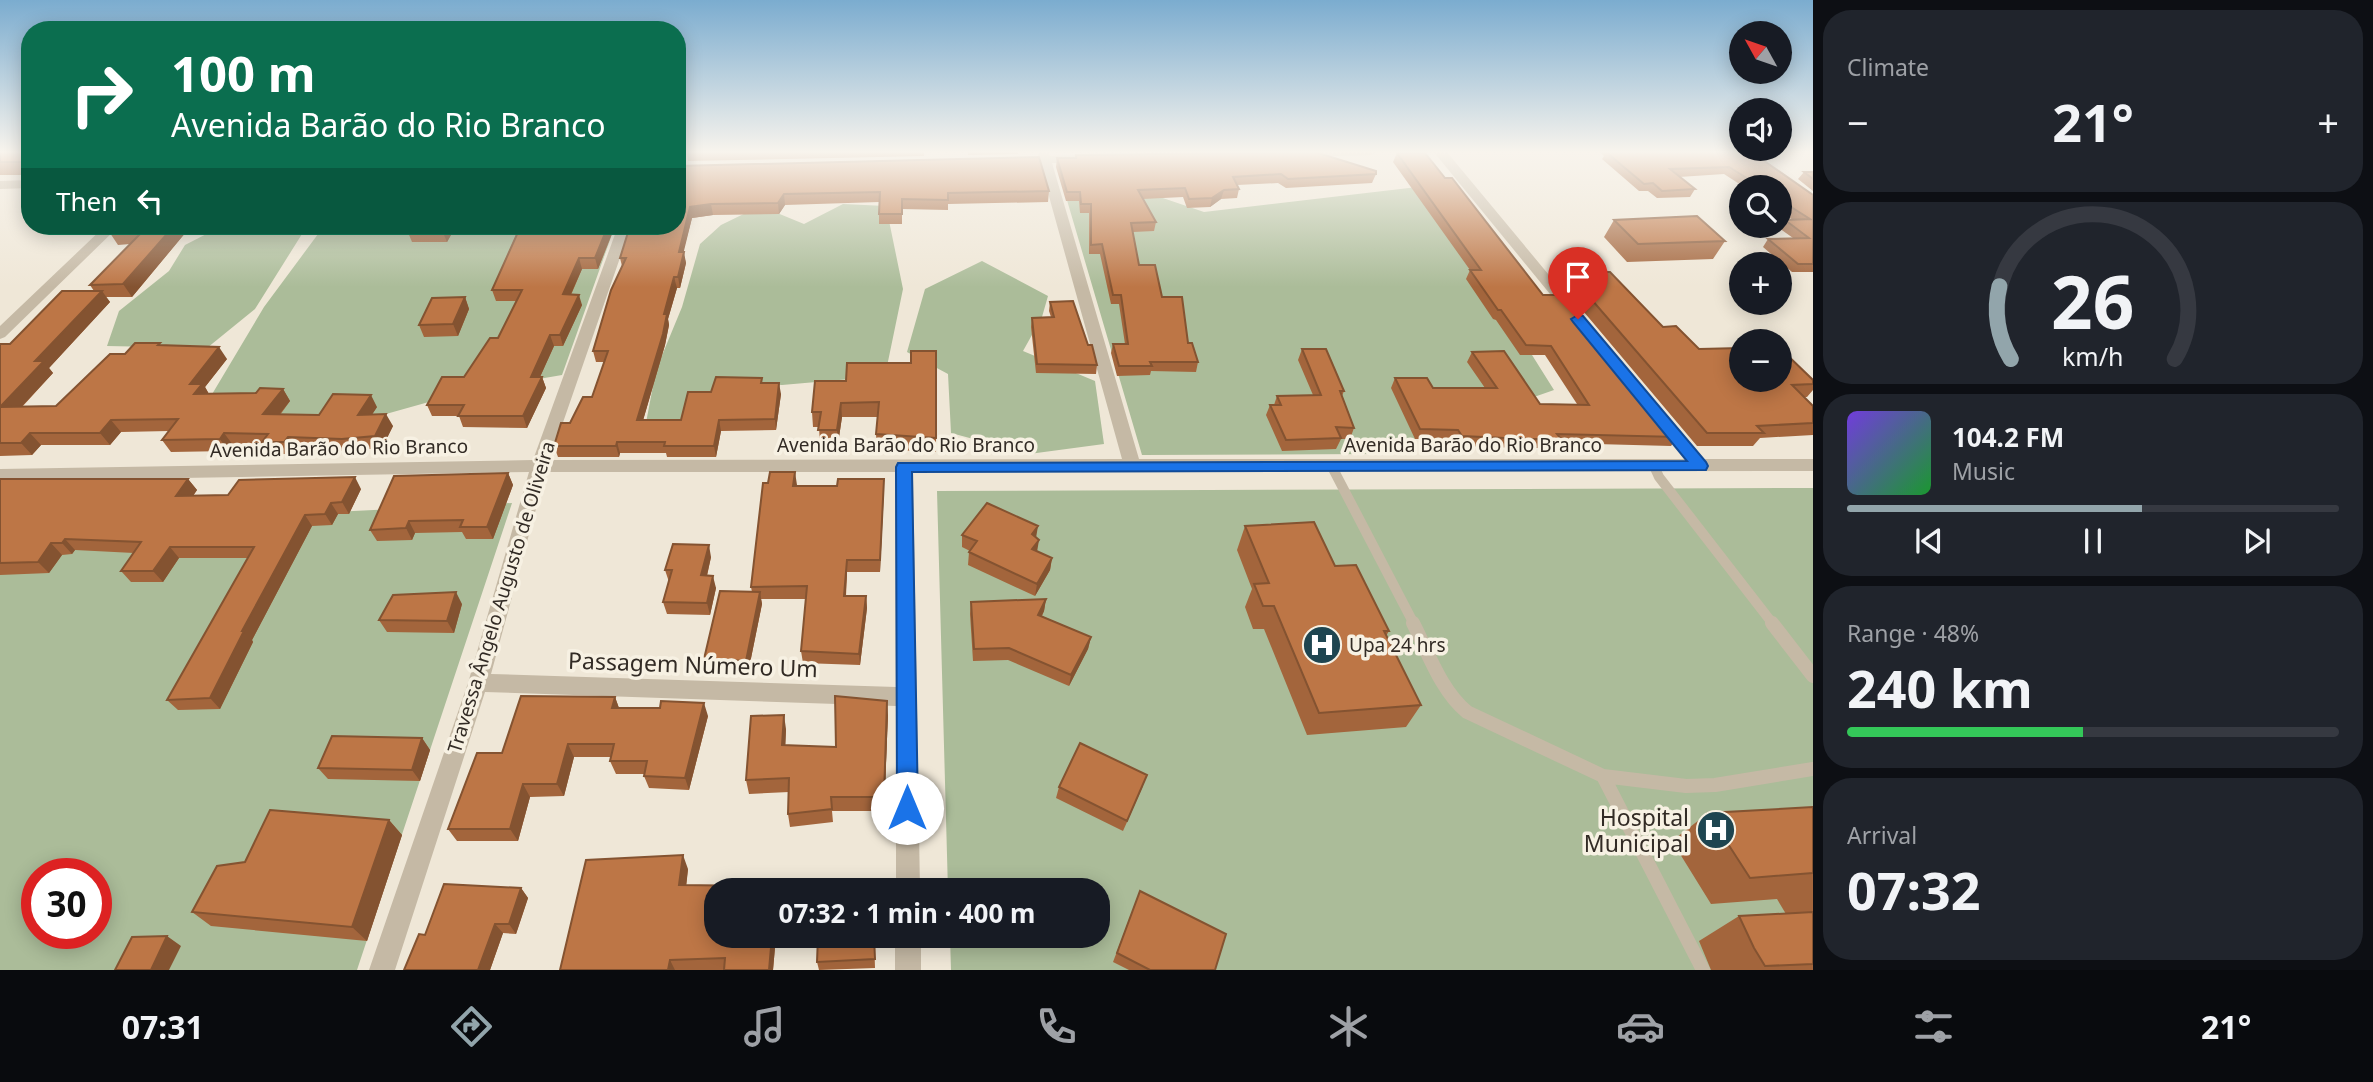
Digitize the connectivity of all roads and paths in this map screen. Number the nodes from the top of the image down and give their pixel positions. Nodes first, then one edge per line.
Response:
1 (1055, 196) edge
2 (1476, 196) edge
3 (103, 235) edge
4 (621, 235) edge
5 (1587, 330) edge
6 (0, 334) edge
7 (1648, 403) edge
8 (1132, 465) junction
9 (1331, 465) junction
10 (1813, 465) edge
11 (539, 466) junction
12 (1654, 466) junction
13 (1700, 466) junction
14 (904, 467) junction
15 (0, 475) edge
16 (1813, 676) edge
17 (478, 683) junction
18 (907, 697) junction
19 (1813, 769) edge
20 (1603, 776) junction
21 (908, 878) edge
22 (908, 948) edge
23 (383, 970) edge
24 (908, 970) edge
25 (1703, 970) edge

1 - 8 street
2 - 5 street
3 - 6 street
4 - 11 street, Travessa Ângelo Augusto de Oliveira
7 - 13 street
8 - 9 street, Avenida Barão do Rio Branco
8 - 14 street, Avenida Barão do Rio Branco
9 - 12 street, Avenida Barão do Rio Branco
9 - 20 lane
10 - 13 street, Avenida Barão do Rio Branco
11 - 14 street, Avenida Barão do Rio Branco
11 - 15 street, Avenida Barão do Rio Branco
11 - 17 street, Travessa Ângelo Augusto de Oliveira
12 - 13 street, Avenida Barão do Rio Branco
12 - 16 lane
14 - 18 street
17 - 18 street, Passagem Número Um
17 - 23 street, Travessa Ângelo Augusto de Oliveira
18 - 21 street
19 - 20 lane
20 - 25 lane
22 - 24 street

